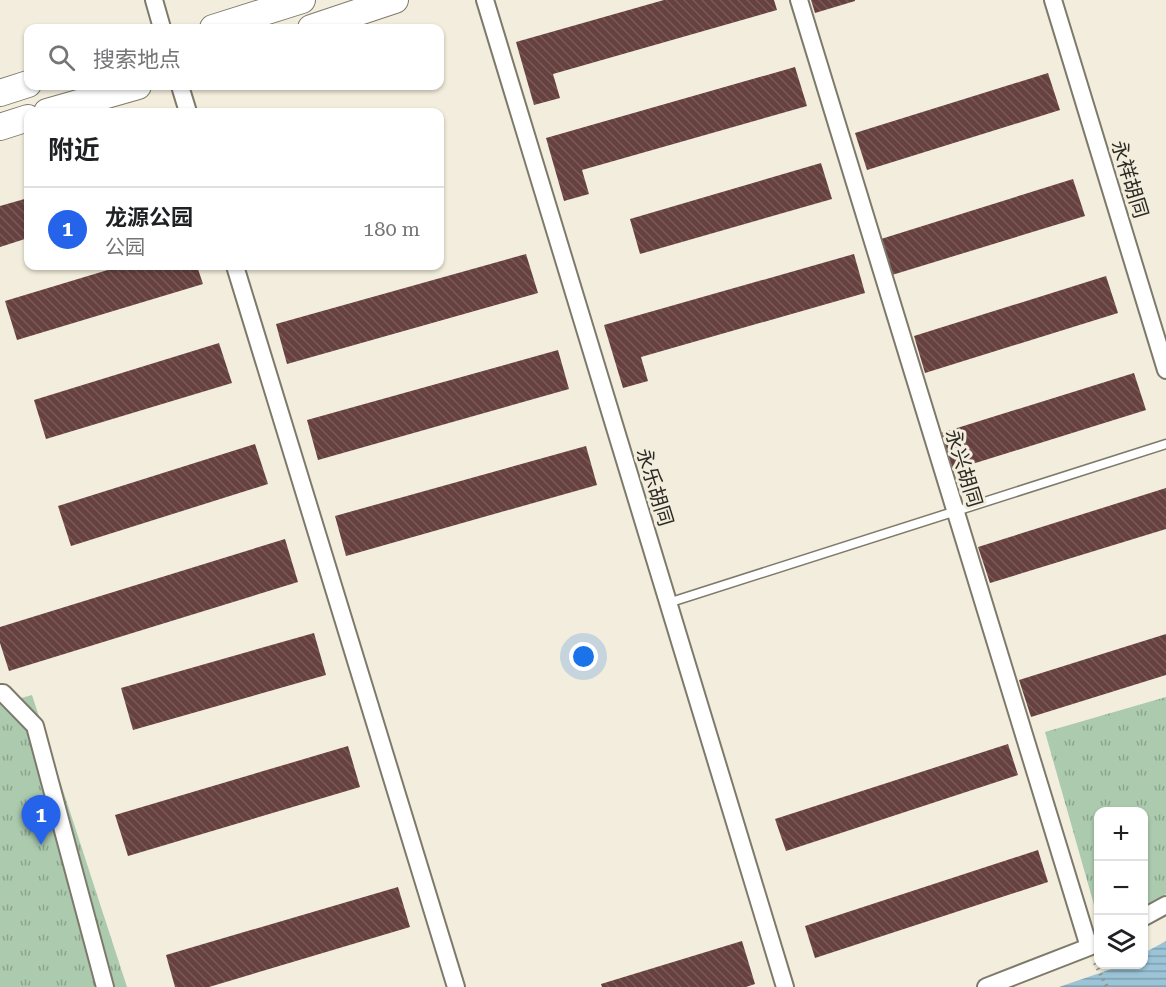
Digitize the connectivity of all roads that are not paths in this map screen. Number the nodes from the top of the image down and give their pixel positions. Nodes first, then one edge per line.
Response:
1 (153, 0) edge
2 (302, 0) edge
3 (395, 0) edge
4 (485, 0) edge
5 (799, 0) edge
6 (1053, 0) edge
7 (161, 24) edge
8 (226, 24) edge
9 (323, 24) edge
10 (24, 85) edge
11 (124, 90) edge
12 (181, 90) edge
13 (0, 93) edge
14 (61, 108) edge
15 (187, 108) edge
16 (24, 119) edge
17 (0, 127) edge
18 (236, 270) edge
19 (1166, 370) edge
20 (1166, 444) edge
21 (956, 511) junction
22 (668, 603) junction
23 (0, 693) edge
24 (1166, 905) edge
25 (1147, 915) edge
26 (1094, 945) edge
27 (105, 987) edge
28 (456, 987) edge
29 (785, 987) edge
30 (986, 987) edge

1 - 7 street
2 - 8 main road
3 - 9 main road
4 - 22 street, 永乐胡同
5 - 21 street, 永兴胡同
6 - 19 street, 永祥胡同
10 - 13 main road
11 - 14 main road
12 - 15 street
16 - 17 main road
18 - 28 street
20 - 21 lane
21 - 22 lane
21 - 26 street, 永兴胡同
22 - 29 street, 永乐胡同
23 - 27 street
24 - 25 street
26 - 30 street

